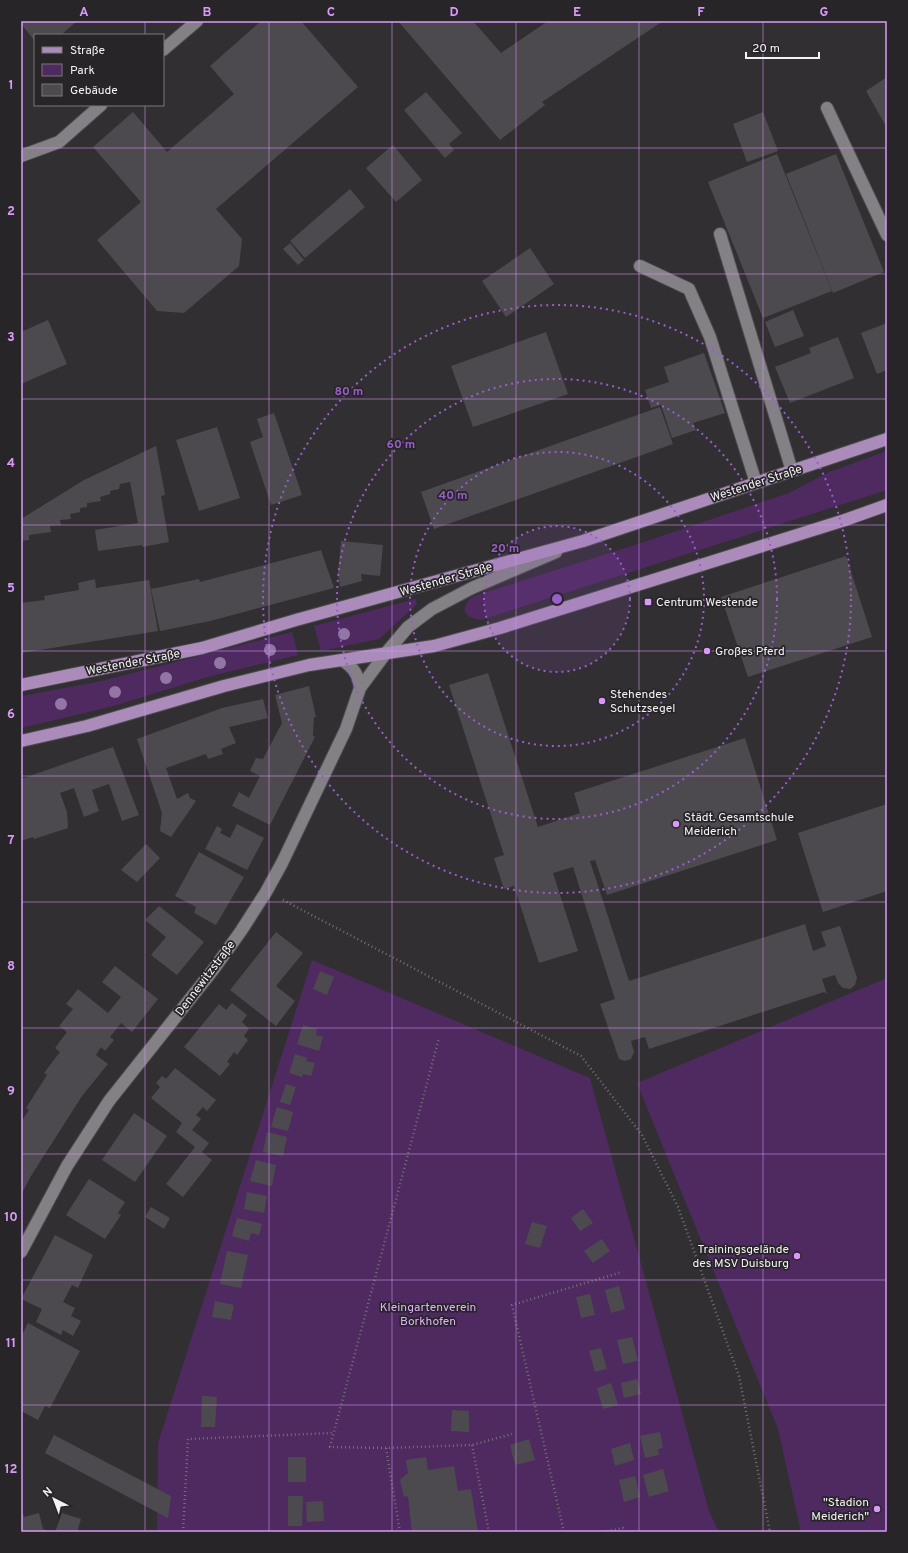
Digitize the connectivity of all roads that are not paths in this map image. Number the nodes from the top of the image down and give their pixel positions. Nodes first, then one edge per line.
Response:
1 (197, 21) edge
2 (164, 49) edge
3 (100, 106) edge
4 (827, 108) dead end
5 (21, 156) edge
6 (720, 234) dead end
7 (887, 235) edge
8 (640, 266) dead end
9 (887, 439) edge
10 (792, 471) junction
11 (756, 483) junction
12 (887, 505) edge
13 (583, 541) junction
14 (386, 653) junction
15 (342, 660) junction
16 (21, 684) edge
17 (360, 688) junction
18 (21, 741) edge
19 (21, 1252) edge

1 - 2 street
3 - 5 street
4 - 7 street
6 - 10 street
8 - 11 street
9 - 10 main road, Westender Straße
10 - 11 main road, Westender Straße
11 - 13 main road, Westender Straße
12 - 14 main road
13 - 14 street, Dennewitzstraße
13 - 16 main road, Westender Straße
14 - 15 main road
14 - 17 street, Dennewitzstraße
15 - 17 street
15 - 18 main road
17 - 19 street, Dennewitzstraße

